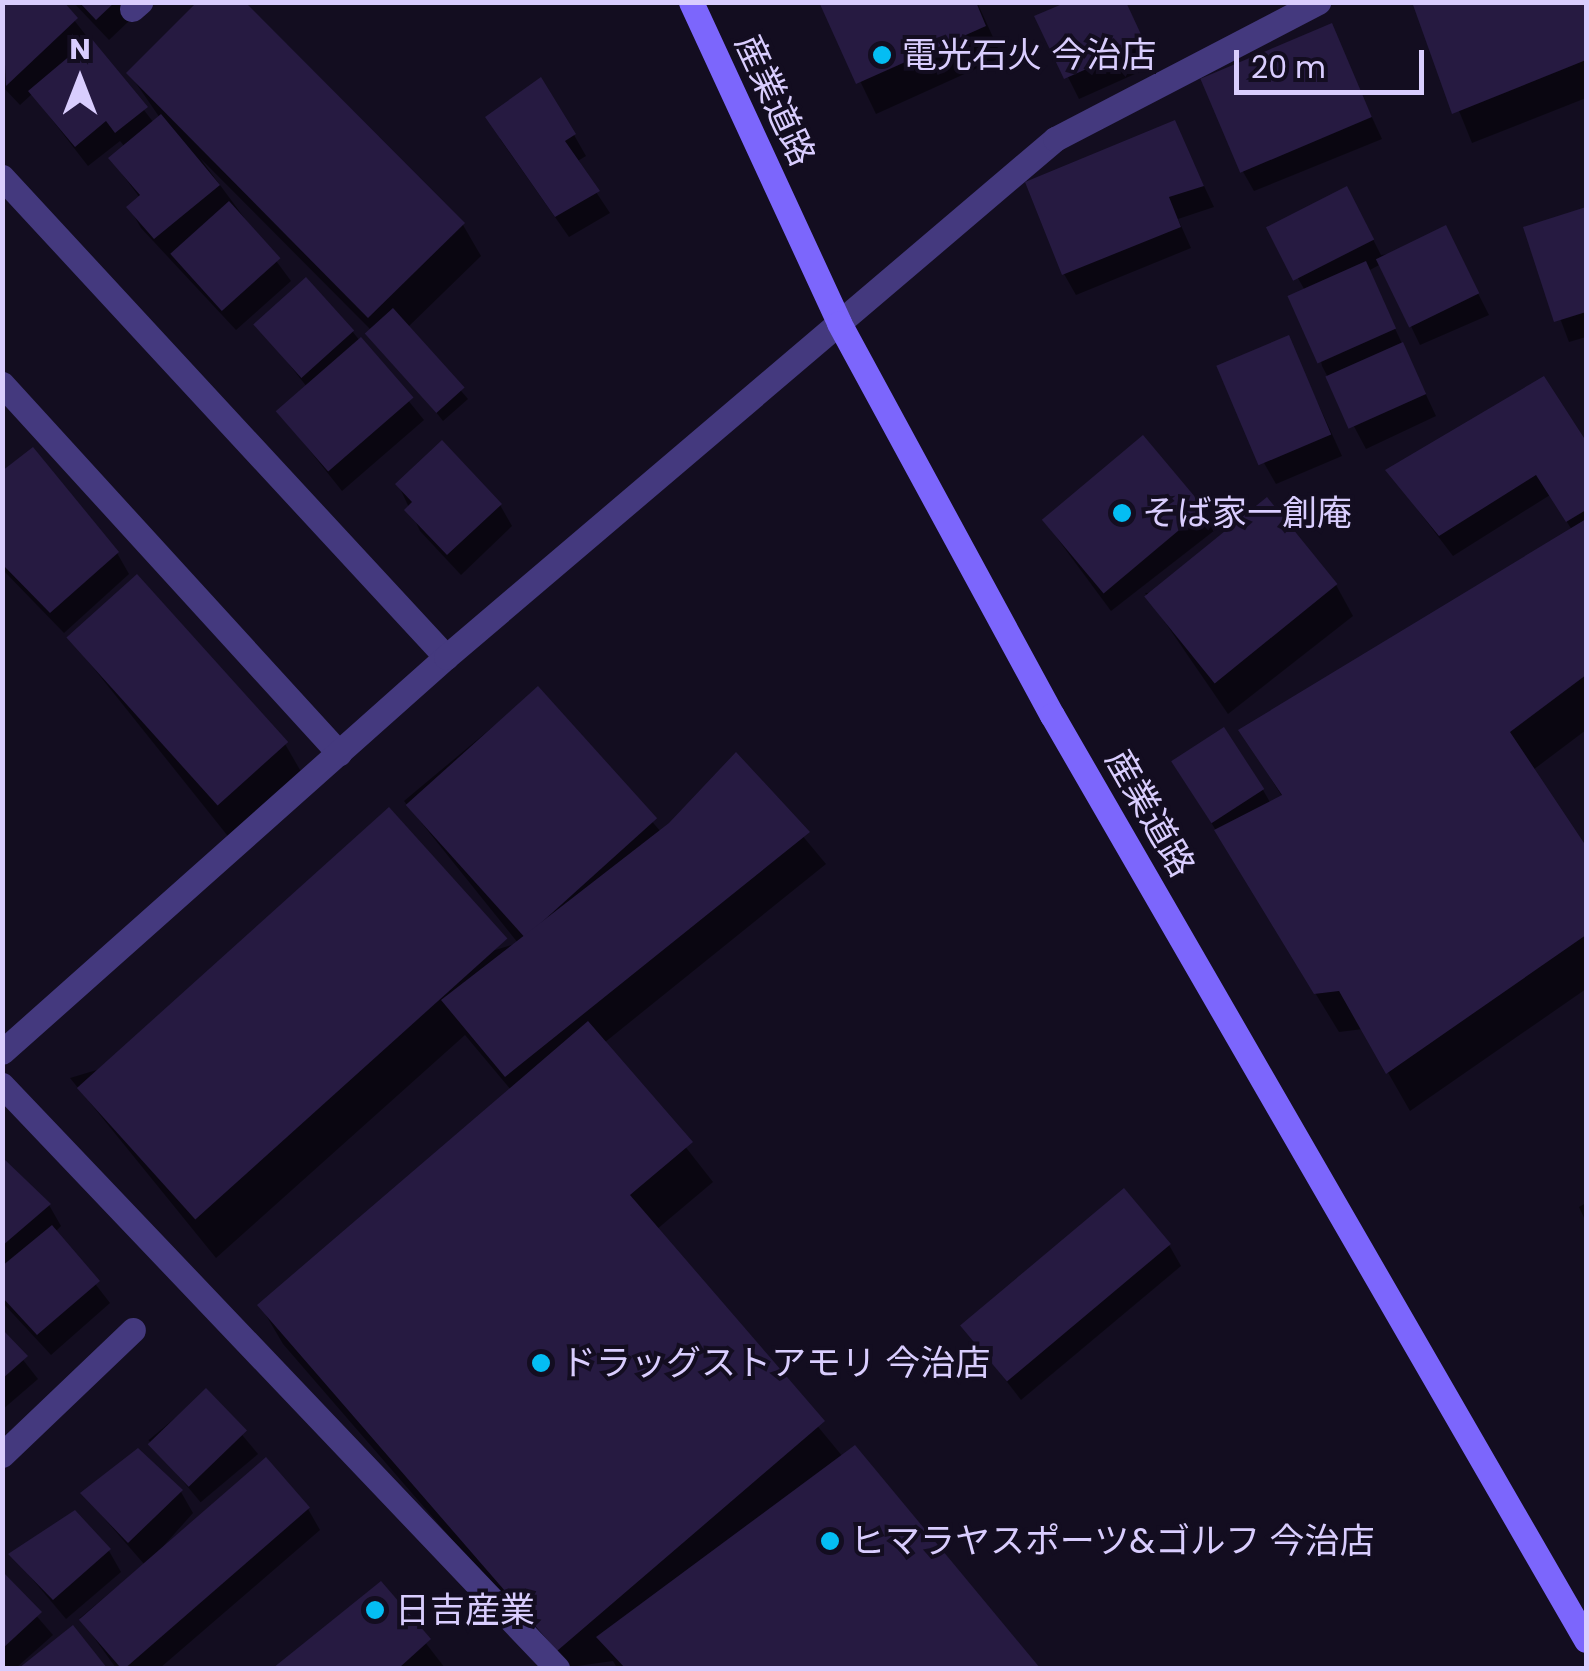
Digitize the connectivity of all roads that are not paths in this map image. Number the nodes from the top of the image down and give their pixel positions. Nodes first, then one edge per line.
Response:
1 (691, 2) edge
2 (1318, 2) edge
3 (2, 177) edge
4 (839, 324) junction
5 (2, 384) edge
6 (446, 657) junction
7 (339, 753) junction
8 (2, 1052) edge
9 (2, 1085) edge
10 (133, 1330) dead end
11 (2, 1455) edge
12 (1586, 1640) edge
13 (557, 1668) edge

1 - 4 street, 産業道路
2 - 4 street
3 - 6 street
4 - 6 street
4 - 12 street, 産業道路
5 - 7 street
6 - 7 street
7 - 8 street
9 - 13 street
10 - 11 street

